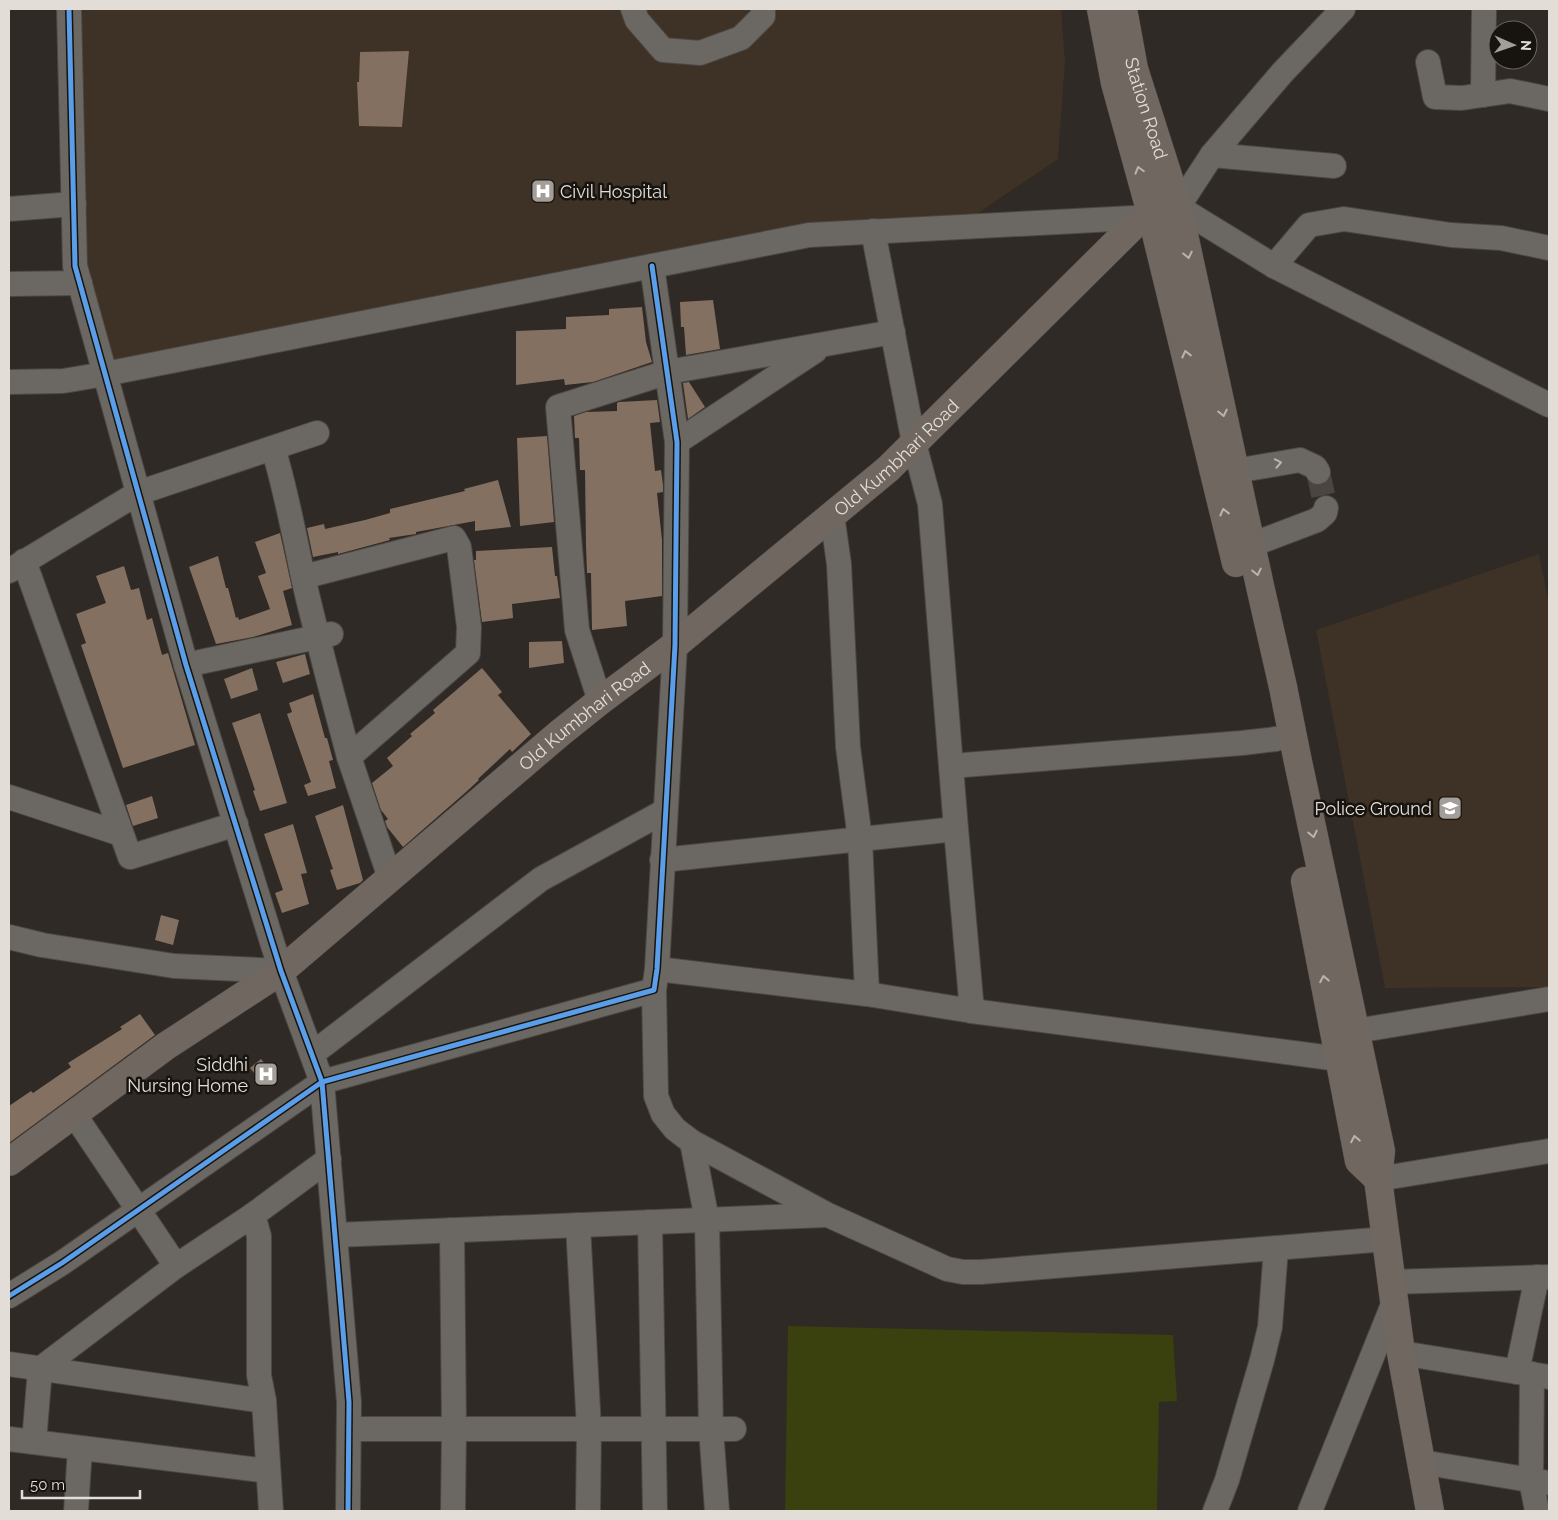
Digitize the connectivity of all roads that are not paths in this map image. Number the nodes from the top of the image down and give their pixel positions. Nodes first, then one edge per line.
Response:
1 (69, 9) edge
2 (633, 9) edge
3 (763, 9) edge
4 (1101, 9) edge
5 (1123, 9) edge
6 (1343, 9) edge
7 (1484, 9) edge
8 (1428, 62) dead end
9 (1483, 95) junction
10 (1549, 99) edge
11 (1212, 155) junction
12 (1334, 166) dead end
13 (74, 204) junction
14 (1178, 207) junction
15 (9, 209) edge
16 (1152, 217) junction
17 (873, 231) junction
18 (1549, 248) edge
19 (652, 266) junction
20 (1274, 266) junction
21 (80, 283) junction
22 (9, 284) edge
23 (893, 332) junction
24 (823, 346) junction
25 (668, 372) junction
26 (105, 374) junction
27 (9, 382) edge
28 (1549, 405) edge
29 (317, 433) dead end
30 (677, 442) junction
31 (914, 444) junction
32 (273, 448) junction
33 (1235, 471) junction
34 (1318, 472) dead end
35 (138, 493) junction
36 (1326, 508) dead end
37 (832, 515) junction
38 (1251, 545) junction
39 (17, 566) edge
40 (304, 577) junction
41 (325, 636) junction
42 (675, 645) junction
43 (186, 665) junction
44 (600, 701) junction
45 (1276, 739) junction
46 (349, 758) junction
47 (951, 766) junction
48 (9, 798) edge
49 (665, 811) junction
50 (236, 824) junction
51 (956, 828) junction
52 (121, 834) junction
53 (860, 839) junction
54 (662, 860) junction
55 (390, 878) junction
56 (9, 937) edge
57 (281, 971) junction
58 (656, 980) junction
59 (867, 994) junction
60 (1549, 999) edge
61 (972, 1011) junction
62 (1356, 1031) junction
63 (312, 1054) junction
64 (1339, 1059) junction
65 (322, 1082) junction
66 (74, 1114) junction
67 (692, 1142) junction
68 (1549, 1152) edge
69 (329, 1159) junction
70 (9, 1162) edge
71 (1378, 1179) junction
72 (138, 1210) junction
73 (828, 1215) junction
74 (253, 1216) junction
75 (707, 1220) junction
76 (650, 1222) junction
77 (578, 1225) junction
78 (452, 1230) junction
79 (335, 1234) junction
80 (1386, 1239) junction
81 (1276, 1248) junction
82 (176, 1266) junction
83 (1543, 1277) edge
84 (1393, 1292) junction
85 (9, 1296) edge
86 (1401, 1353) junction
87 (9, 1364) edge
88 (40, 1369) junction
89 (1533, 1374) edge
90 (264, 1401) junction
91 (348, 1429) junction
92 (454, 1429) junction
93 (588, 1429) junction
94 (655, 1429) junction
95 (711, 1429) junction
96 (734, 1429) dead end
97 (9, 1439) edge
98 (34, 1442) junction
99 (80, 1448) junction
100 (1421, 1462) junction
101 (268, 1471) junction
102 (1540, 1482) edge
103 (76, 1511) edge
104 (271, 1511) edge
105 (348, 1511) edge
106 (453, 1511) edge
107 (588, 1511) edge
108 (655, 1511) edge
109 (717, 1511) edge
110 (1216, 1511) edge
111 (1310, 1511) edge
112 (1430, 1511) edge
113 (1537, 1511) edge

1 - 13 street
2 - 3 street
16 -> 4 main road
5 - 14 main road, Station Road
6 - 11 street
7 - 9 street
8 - 9 street
9 - 10 street
11 - 12 street
11 - 14 street
13 - 15 street
13 - 21 street
14 - 20 street
14 -> 33 main road, Station Road
16 - 17 street
16 - 31 main road, Old Kumbhari Road
45 -> 16 main road
17 - 19 street
17 - 23 street
18 - 20 street
19 - 25 street
19 - 26 street
20 - 28 street
21 - 22 street
21 - 26 street
23 - 24 street
23 - 31 street
24 - 25 street
24 - 30 street
25 - 30 street
25 - 44 street
26 - 27 street
26 - 35 street
29 - 32 street
30 - 42 street
31 - 37 main road, Old Kumbhari Road
31 - 47 street
32 - 35 street
32 - 40 street
33 -> 34 street
33 - 38 main road, Station Road
35 - 39 street
35 - 43 street
36 - 38 street
37 - 42 main road, Old Kumbhari Road
37 - 53 street
38 -> 62 main road, Station Road
39 - 52 street
40 - 41 street
40 - 46 street
41 - 43 street
41 - 46 street
42 - 44 main road, Old Kumbhari Road
42 - 49 street
43 - 50 street
44 - 55 main road, Old Kumbhari Road
45 - 47 street
64 -> 45 main road
46 - 55 street
47 - 51 street
48 - 52 street
49 - 54 street
49 - 63 street
50 - 52 street
50 - 57 street
51 - 53 street
51 - 61 street
53 - 54 street
53 - 59 street
54 - 58 street
55 - 57 main road, Old Kumbhari Road
56 - 57 street
57 - 63 street
57 - 66 main road, Old Kumbhari Road
58 - 59 street
58 - 65 street
58 - 67 street
59 - 61 street
60 - 62 street
61 - 64 street
62 - 71 main road, Station Road
63 - 65 street
71 -> 64 main road
65 - 69 street
65 - 72 street
66 - 70 main road, Old Kumbhari Road
66 - 72 street
67 - 73 street
67 - 75 street
68 - 71 street
69 - 74 street
69 - 79 street
71 - 80 main road, Station Road
72 - 82 street
72 - 85 street
73 - 75 street
73 - 81 street
74 - 82 street
74 - 90 street
75 - 76 street
75 - 95 street
76 - 77 street
76 - 94 street
77 - 78 street
77 - 93 street
78 - 79 street
78 - 92 street
79 - 91 street
80 - 81 street
80 - 84 main road, Station Road
81 - 110 street
82 - 88 street
83 - 84 street
83 - 89 street
84 - 86 main road, Station Road
84 - 111 street
86 - 89 street
86 - 100 main road, Station Road
87 - 88 street
88 - 90 street
88 - 98 street
89 - 102 street
90 - 101 street
91 - 92 street
91 - 105 street
92 - 93 street
92 - 106 street
93 - 94 street
93 - 107 street
94 - 95 street
94 - 108 street
95 - 96 street
95 - 109 street
97 - 98 street
98 - 99 street
99 - 101 street
99 - 103 street
100 - 102 street
100 - 112 main road, Station Road
101 - 104 street
102 - 113 street

